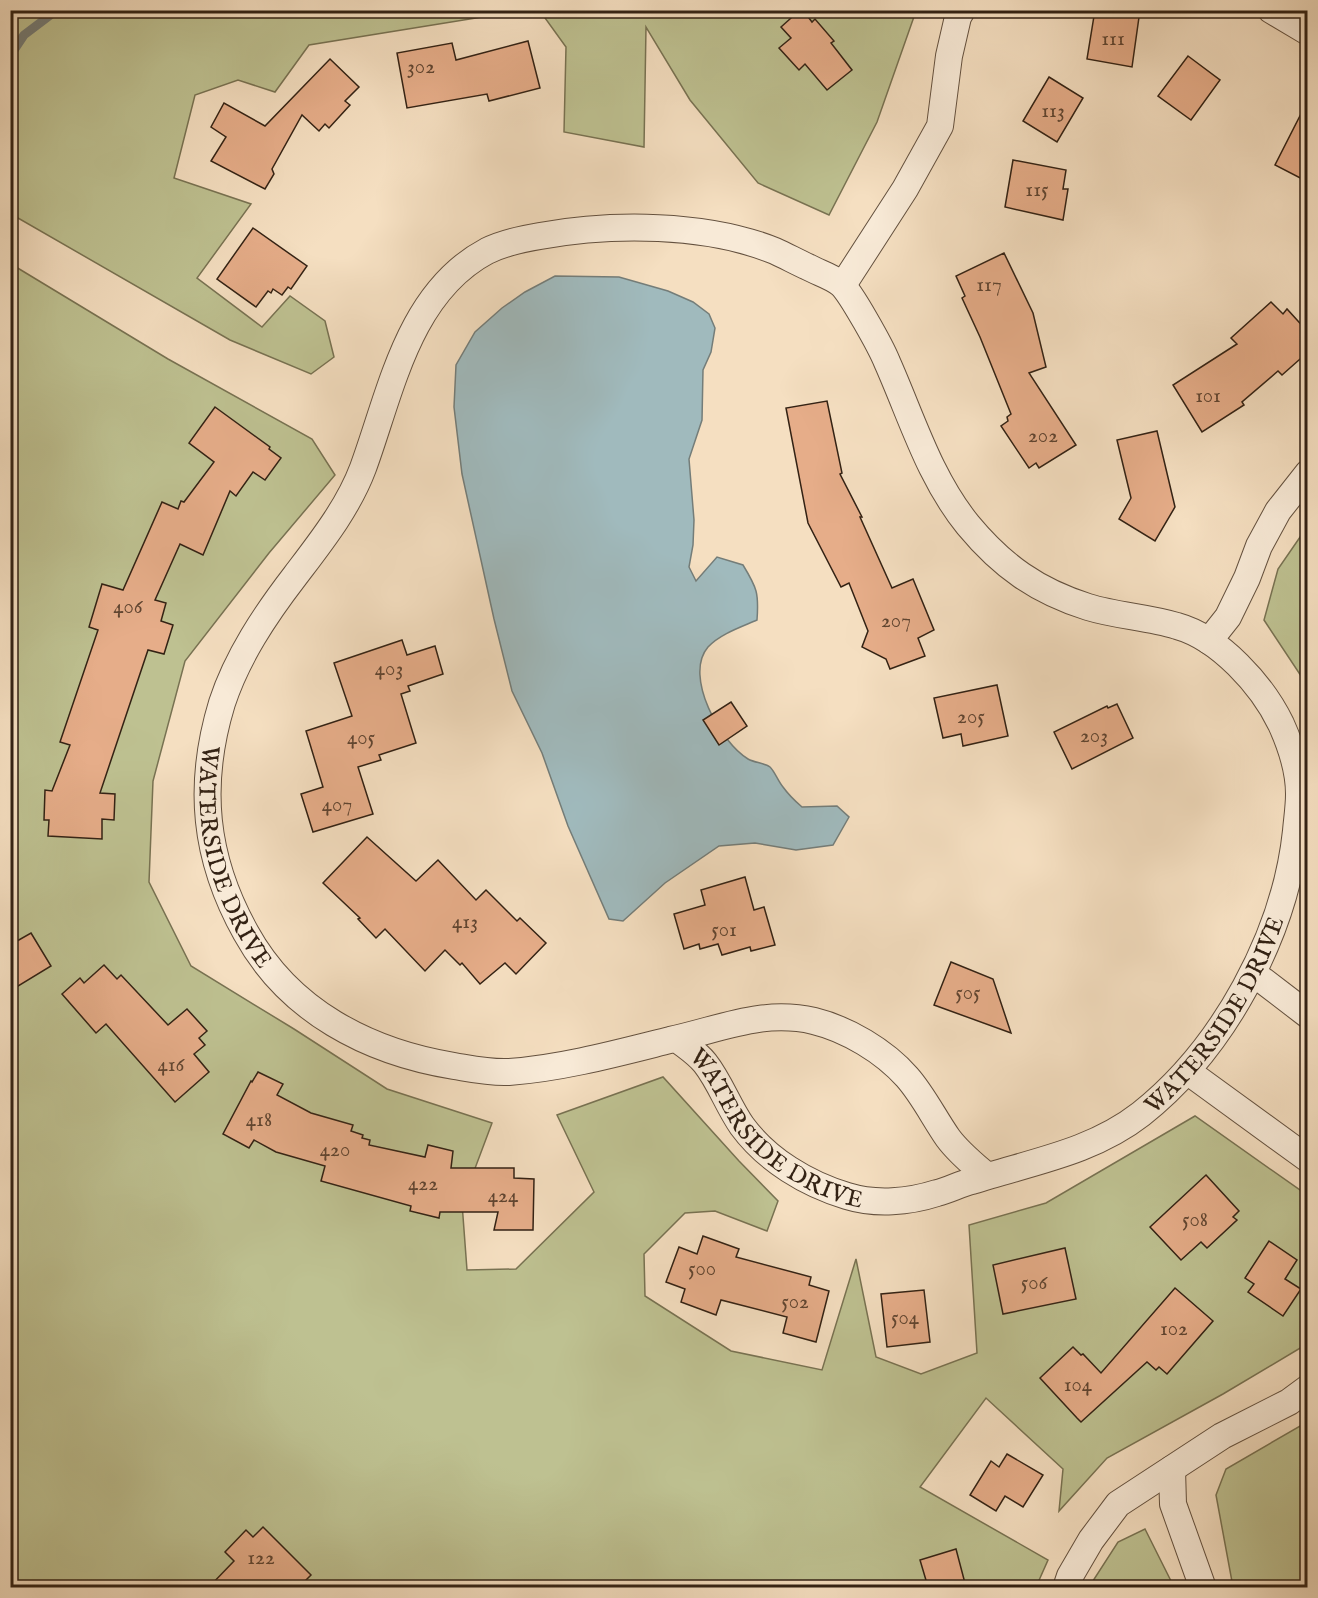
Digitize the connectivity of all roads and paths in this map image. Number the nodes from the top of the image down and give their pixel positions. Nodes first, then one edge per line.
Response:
1 (962, 10) edge
2 (1270, 10) edge
3 (1308, 32) edge
4 (843, 285) junction
5 (1308, 473) edge
6 (1209, 641) junction
7 (1253, 973) junction
8 (1308, 1015) edge
9 (677, 1039) junction
10 (1187, 1071) junction
11 (1308, 1159) edge
12 (987, 1176) junction
13 (1308, 1388) edge
14 (1172, 1469) junction
15 (1066, 1587) edge
16 (1203, 1587) edge

1 - 4 street
2 - 3 street
4 - 6 street, WATERSIDE DRIVE
4 - 9 street, WATERSIDE DRIVE
5 - 6 street
6 - 7 street, WATERSIDE DRIVE
7 - 8 street
7 - 10 street, WATERSIDE DRIVE
9 - 12 street, WATERSIDE DRIVE
9 - 12 street, WATERSIDE DRIVE
10 - 11 street
10 - 12 street, WATERSIDE DRIVE
13 - 14 street
14 - 15 street
14 - 16 street

